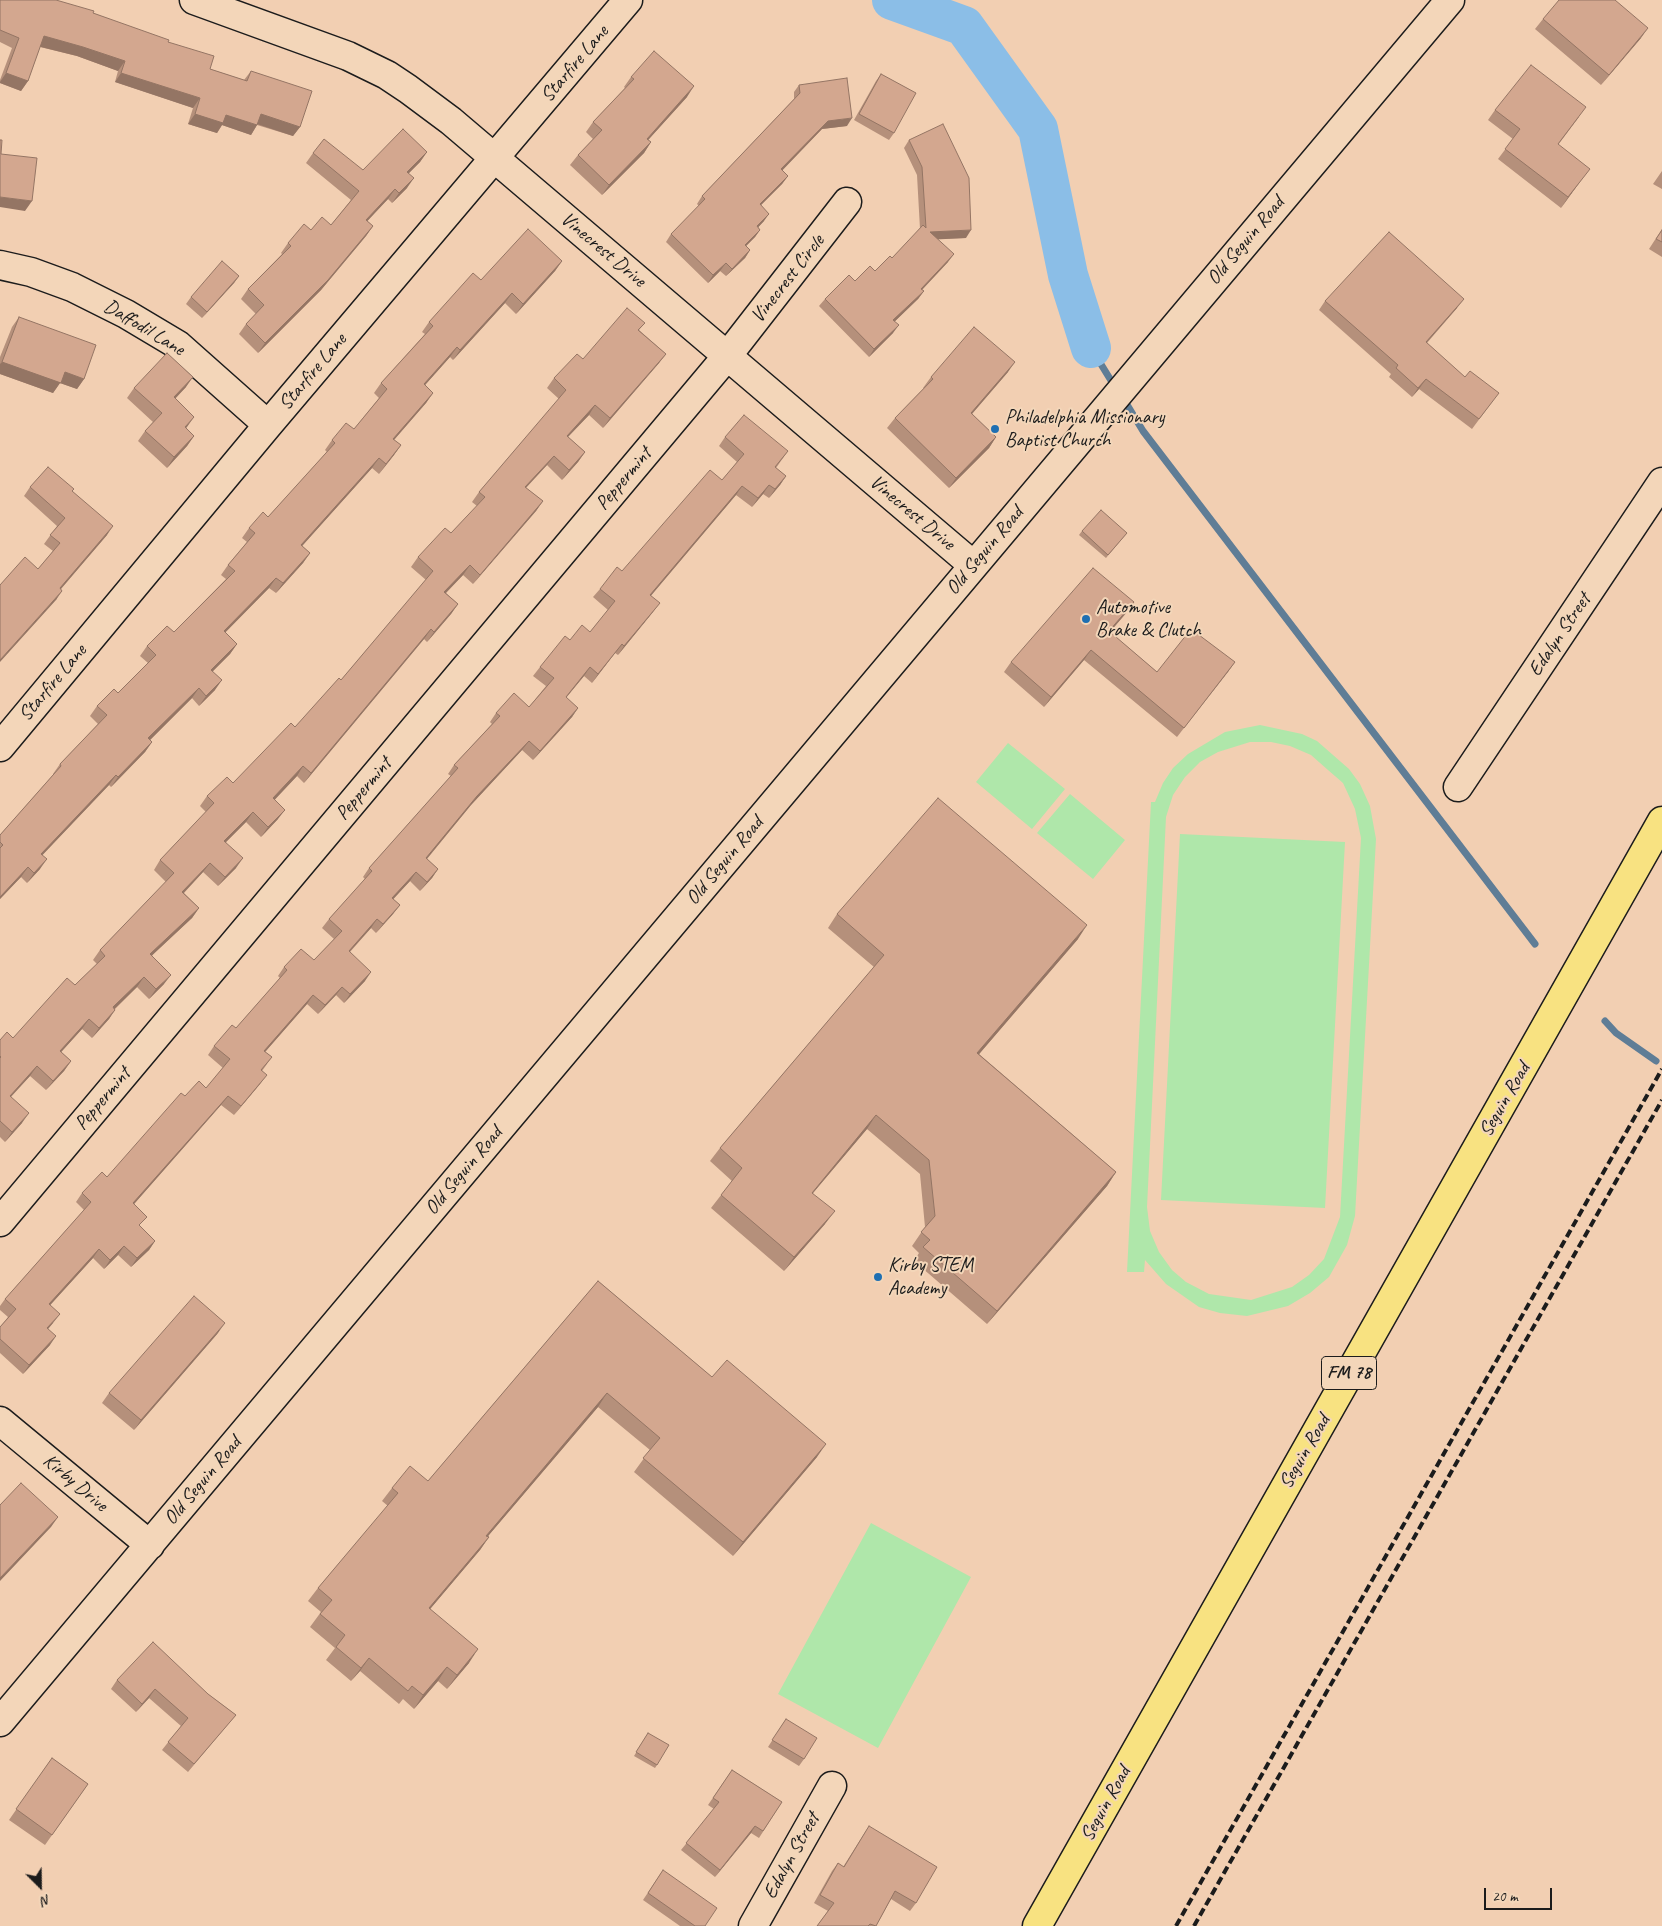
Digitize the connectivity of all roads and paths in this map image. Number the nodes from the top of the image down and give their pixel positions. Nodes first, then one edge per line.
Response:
1 (194, 0) edge
2 (628, 0) edge
3 (1450, 0) edge
4 (495, 159) junction
5 (848, 202) dead end
6 (0, 265) edge
7 (728, 356) junction
8 (268, 425) junction
9 (1662, 482) edge
10 (973, 565) junction
11 (0, 747) edge
12 (1458, 787) dead end
13 (1662, 821) edge
14 (0, 1222) edge
15 (0, 1422) edge
16 (150, 1545) junction
17 (0, 1722) edge
18 (832, 1786) dead end
19 (753, 1926) edge
20 (1037, 1926) edge

1 - 4 street, Vinecrest Drive
2 - 4 street, Starfire Lane
3 - 10 street, Old Seguin Road
4 - 7 street, Vinecrest Drive
4 - 8 street, Starfire Lane
5 - 7 street, Vinecrest Circle
6 - 8 street, Daffodil Lane
7 - 10 street, Vinecrest Drive
7 - 14 street, Peppermint
8 - 11 street, Starfire Lane
9 - 12 street, Edalyn Street
10 - 16 street, Old Seguin Road
13 - 20 main road, Seguin Road / FM 78
15 - 16 street, Kirby Drive
16 - 17 street, Old Seguin Road
18 - 19 street, Edalyn Street

